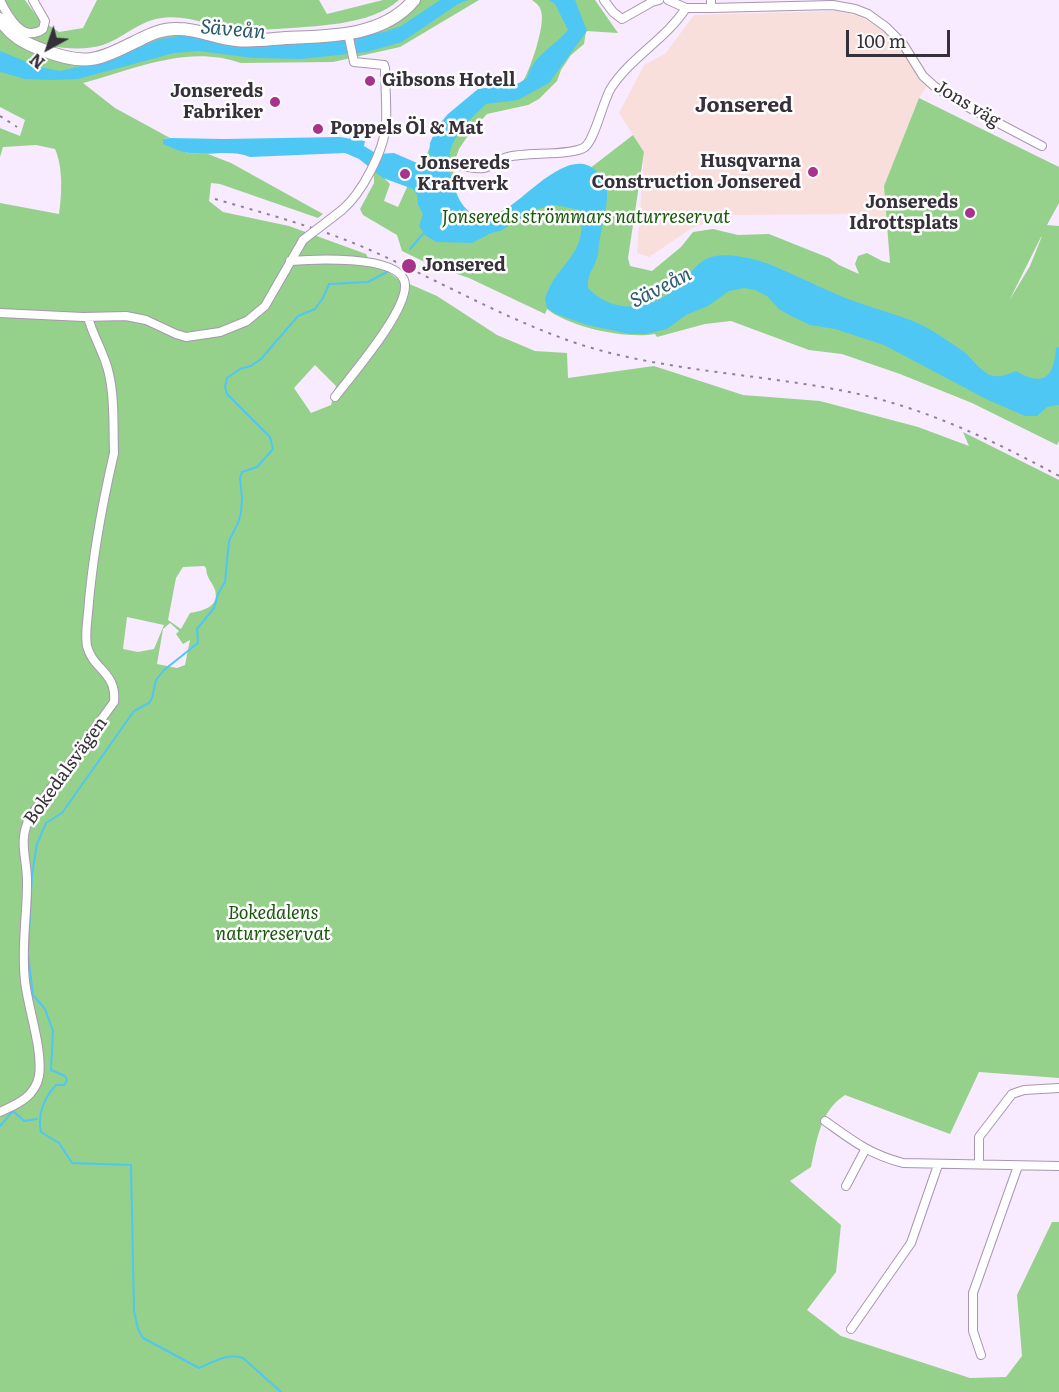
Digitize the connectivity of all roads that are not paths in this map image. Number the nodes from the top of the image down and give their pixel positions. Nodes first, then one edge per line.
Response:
1 (0, 0) edge
2 (33, 0) edge
3 (414, 0) edge
4 (604, 0) edge
5 (659, 0) edge
6 (668, 0) edge
7 (711, 4) edge
8 (686, 8) junction
9 (0, 19) edge
10 (348, 34) junction
11 (1042, 146) dead end
12 (451, 163) dead end
13 (290, 261) junction
14 (0, 313) edge
15 (88, 317) junction
16 (335, 397) dead end
17 (1059, 1088) edge
18 (0, 1112) edge
19 (825, 1121) dead end
20 (865, 1150) junction
21 (979, 1164) junction
22 (938, 1165) junction
23 (1018, 1166) junction
24 (1059, 1166) edge
25 (846, 1186) dead end
26 (851, 1329) dead end
27 (981, 1355) dead end

1 - 2 street
3 - 10 street
4 - 5 street
6 - 8 street
7 - 8 street, Jons väg
7 - 11 street, Jons väg
8 - 12 street
9 - 10 street
10 - 13 street, bridge
13 - 15 street
13 - 16 street
14 - 15 street
15 - 18 street, Bokedalsvägen
17 - 21 street
19 - 20 street
20 - 22 street
20 - 25 street
21 - 22 street
21 - 23 street
22 - 26 street
23 - 24 street
23 - 27 street

